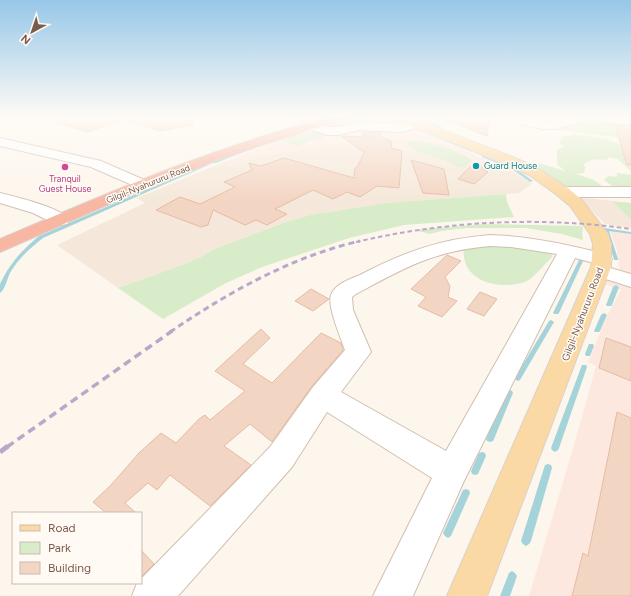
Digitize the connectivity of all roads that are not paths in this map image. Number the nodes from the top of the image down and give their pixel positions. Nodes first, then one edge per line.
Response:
1 (4, 145) edge
2 (245, 145) edge
3 (456, 145) edge
4 (144, 185) junction
5 (563, 192) junction
6 (631, 192) edge
7 (0, 198) edge
8 (61, 220) junction
9 (0, 246) edge
10 (569, 250) junction
11 (601, 265) junction
12 (631, 281) edge
13 (323, 395) junction
14 (452, 472) junction
15 (152, 596) edge
16 (393, 596) edge
17 (467, 596) edge

1 - 4 street
2 - 4 highway, Gilgil-Nyahururu Road
3 - 5 main road, Gilgil-Nyahururu Road
4 - 8 highway, Gilgil-Nyahururu Road
5 - 6 street
5 - 11 main road, Gilgil-Nyahururu Road
7 - 8 street
8 - 9 highway, Gilgil-Nyahururu Road
10 - 11 street
10 - 13 street
10 - 14 street
11 - 12 street
11 - 17 main road, Gilgil-Nyahururu Road
13 - 14 street
13 - 15 street
14 - 16 street

